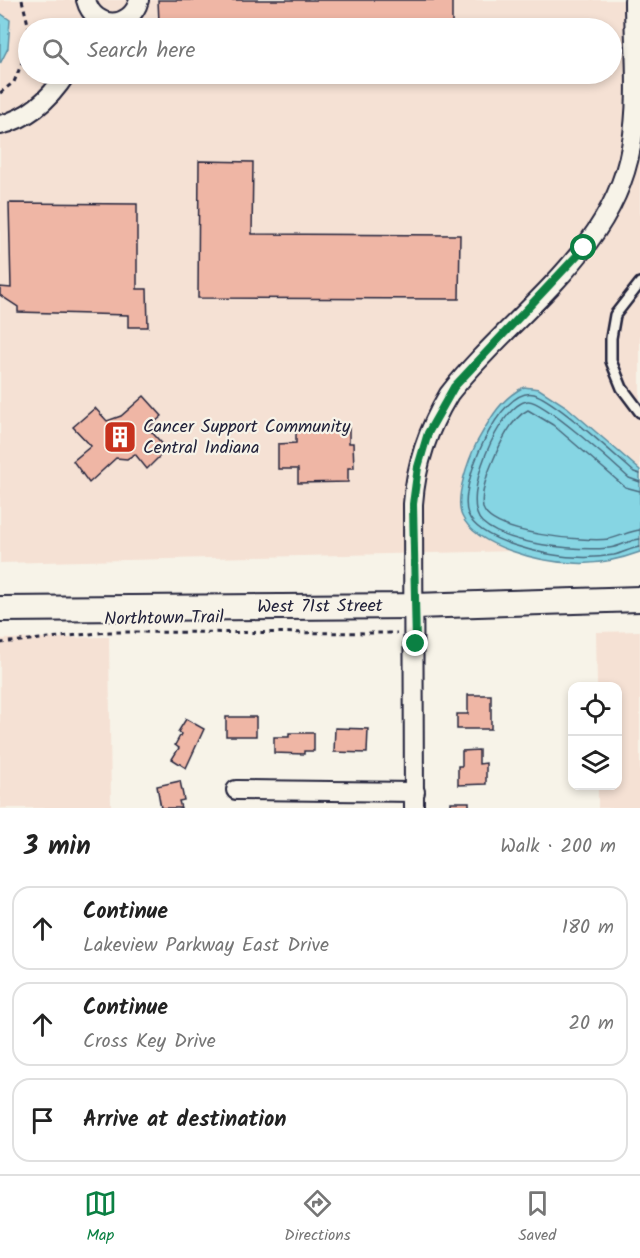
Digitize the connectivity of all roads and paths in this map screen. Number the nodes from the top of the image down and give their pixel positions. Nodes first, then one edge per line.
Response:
1 (22, 0) edge
2 (86, 0) edge
3 (139, 0) edge
4 (634, 0) edge
5 (26, 18) edge
6 (93, 18) edge
7 (128, 18) edge
8 (18, 72) edge
9 (58, 84) edge
10 (637, 90) edge
11 (0, 93) edge
12 (0, 125) edge
13 (640, 283) edge
14 (640, 412) edge
15 (640, 599) edge
16 (415, 606) junction
17 (0, 609) edge
18 (400, 633) dead end
19 (0, 643) edge
20 (236, 790) dead end
21 (415, 800) edge

1 - 5 path
2 - 6 street
3 - 7 street
4 - 10 street
8 - 11 path
9 - 12 street
10 - 16 street
13 - 14 lane
15 - 16 main road, West 71st Street
16 - 17 main road, West 71st Street
16 - 21 street
18 - 19 path, Northtown Trail
20 - 21 street

